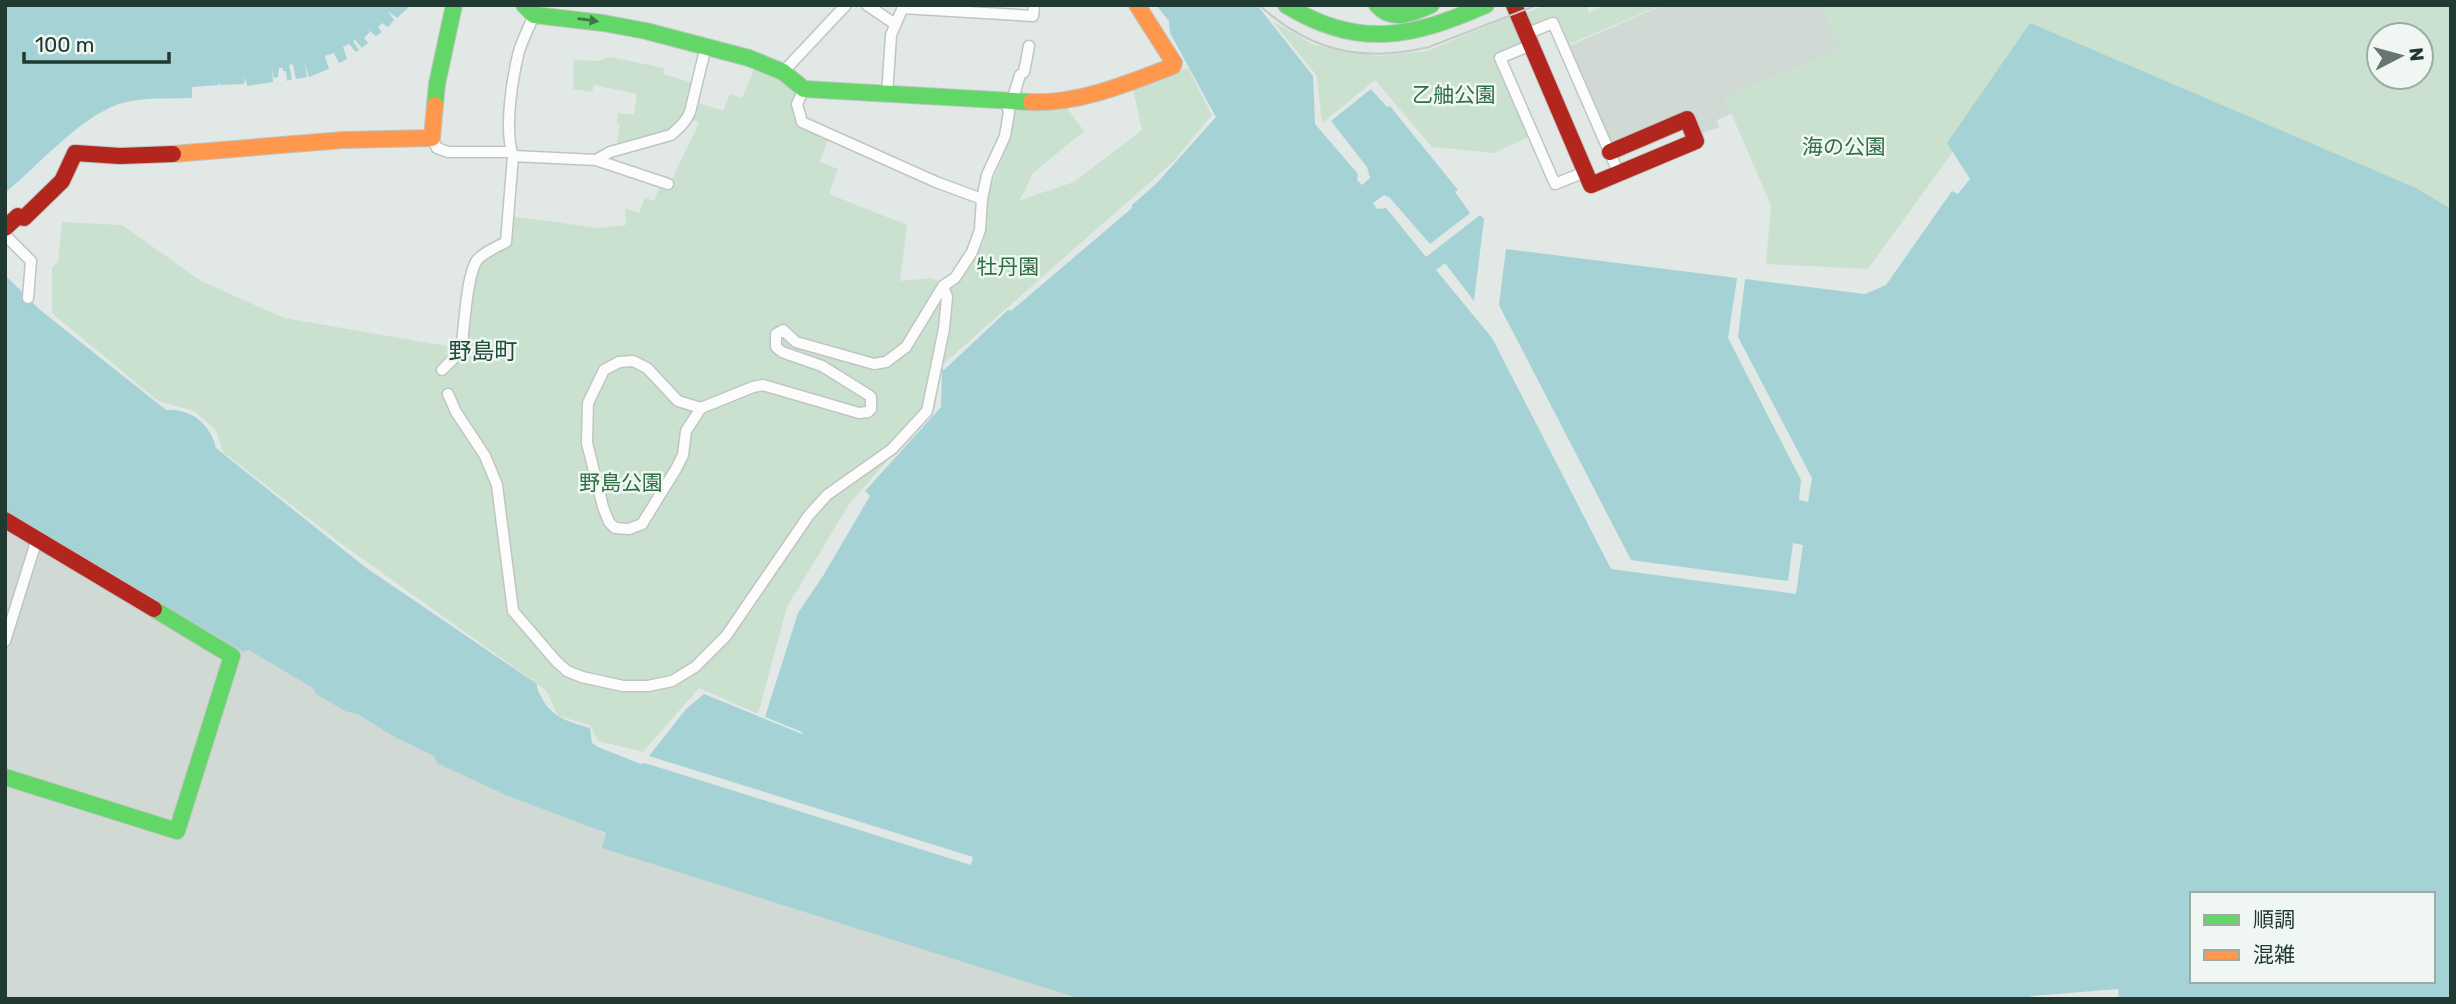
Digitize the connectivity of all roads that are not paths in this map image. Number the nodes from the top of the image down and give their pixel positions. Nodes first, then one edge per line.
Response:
1 (452, 5) edge
2 (846, 5) edge
3 (867, 5) edge
4 (1034, 5) edge
5 (1137, 5) edge
6 (1286, 5) edge
7 (1377, 5) edge
8 (1431, 5) edge
9 (1486, 5) edge
10 (1514, 5) edge
11 (903, 7) edge
12 (529, 10) edge
13 (440, 19) dead end
14 (895, 24) junction
15 (1529, 40) junction
16 (706, 46) junction
17 (1029, 46) dead end
18 (783, 72) junction
19 (804, 89) junction
20 (887, 94) junction
21 (1009, 101) junction
22 (1646, 136) junction
23 (432, 138) junction
24 (1610, 152) junction
25 (512, 154) junction
26 (1655, 159) junction
27 (596, 160) junction
28 (1585, 172) junction
29 (1619, 174) junction
30 (668, 184) dead end
31 (982, 199) junction
32 (5, 228) edge
33 (5, 235) edge
34 (943, 286) junction
35 (28, 298) dead end
36 (442, 370) dead end
37 (448, 394) dead end
38 (701, 408) junction
39 (5, 520) edge
40 (37, 539) junction
41 (5, 641) edge
42 (5, 777) edge

1 - 13 street
1 - 23 street
2 - 18 street
3 - 14 street
4 - 11 street
5 - 21 street
6 - 9 street
7 - 8 street
10 - 15 street
11 - 14 street
12 -> 16 street
12 - 25 street
14 - 20 street
15 - 24 street
15 - 28 street
15 - 28 street
16 - 18 street
16 - 27 street
17 - 21 street
18 - 19 street
19 - 20 street
19 - 31 street
20 - 21 street
21 - 31 street
22 - 24 street
22 - 26 street
22 - 26 street
23 - 25 street
23 - 32 street
24 - 29 street
25 - 27 street
25 - 36 street
26 - 29 street
27 - 30 street
28 - 29 street
31 - 34 street
33 - 35 street
34 - 37 street
34 - 38 street
38 - 38 street
39 - 40 street
40 - 41 street
40 - 42 street

